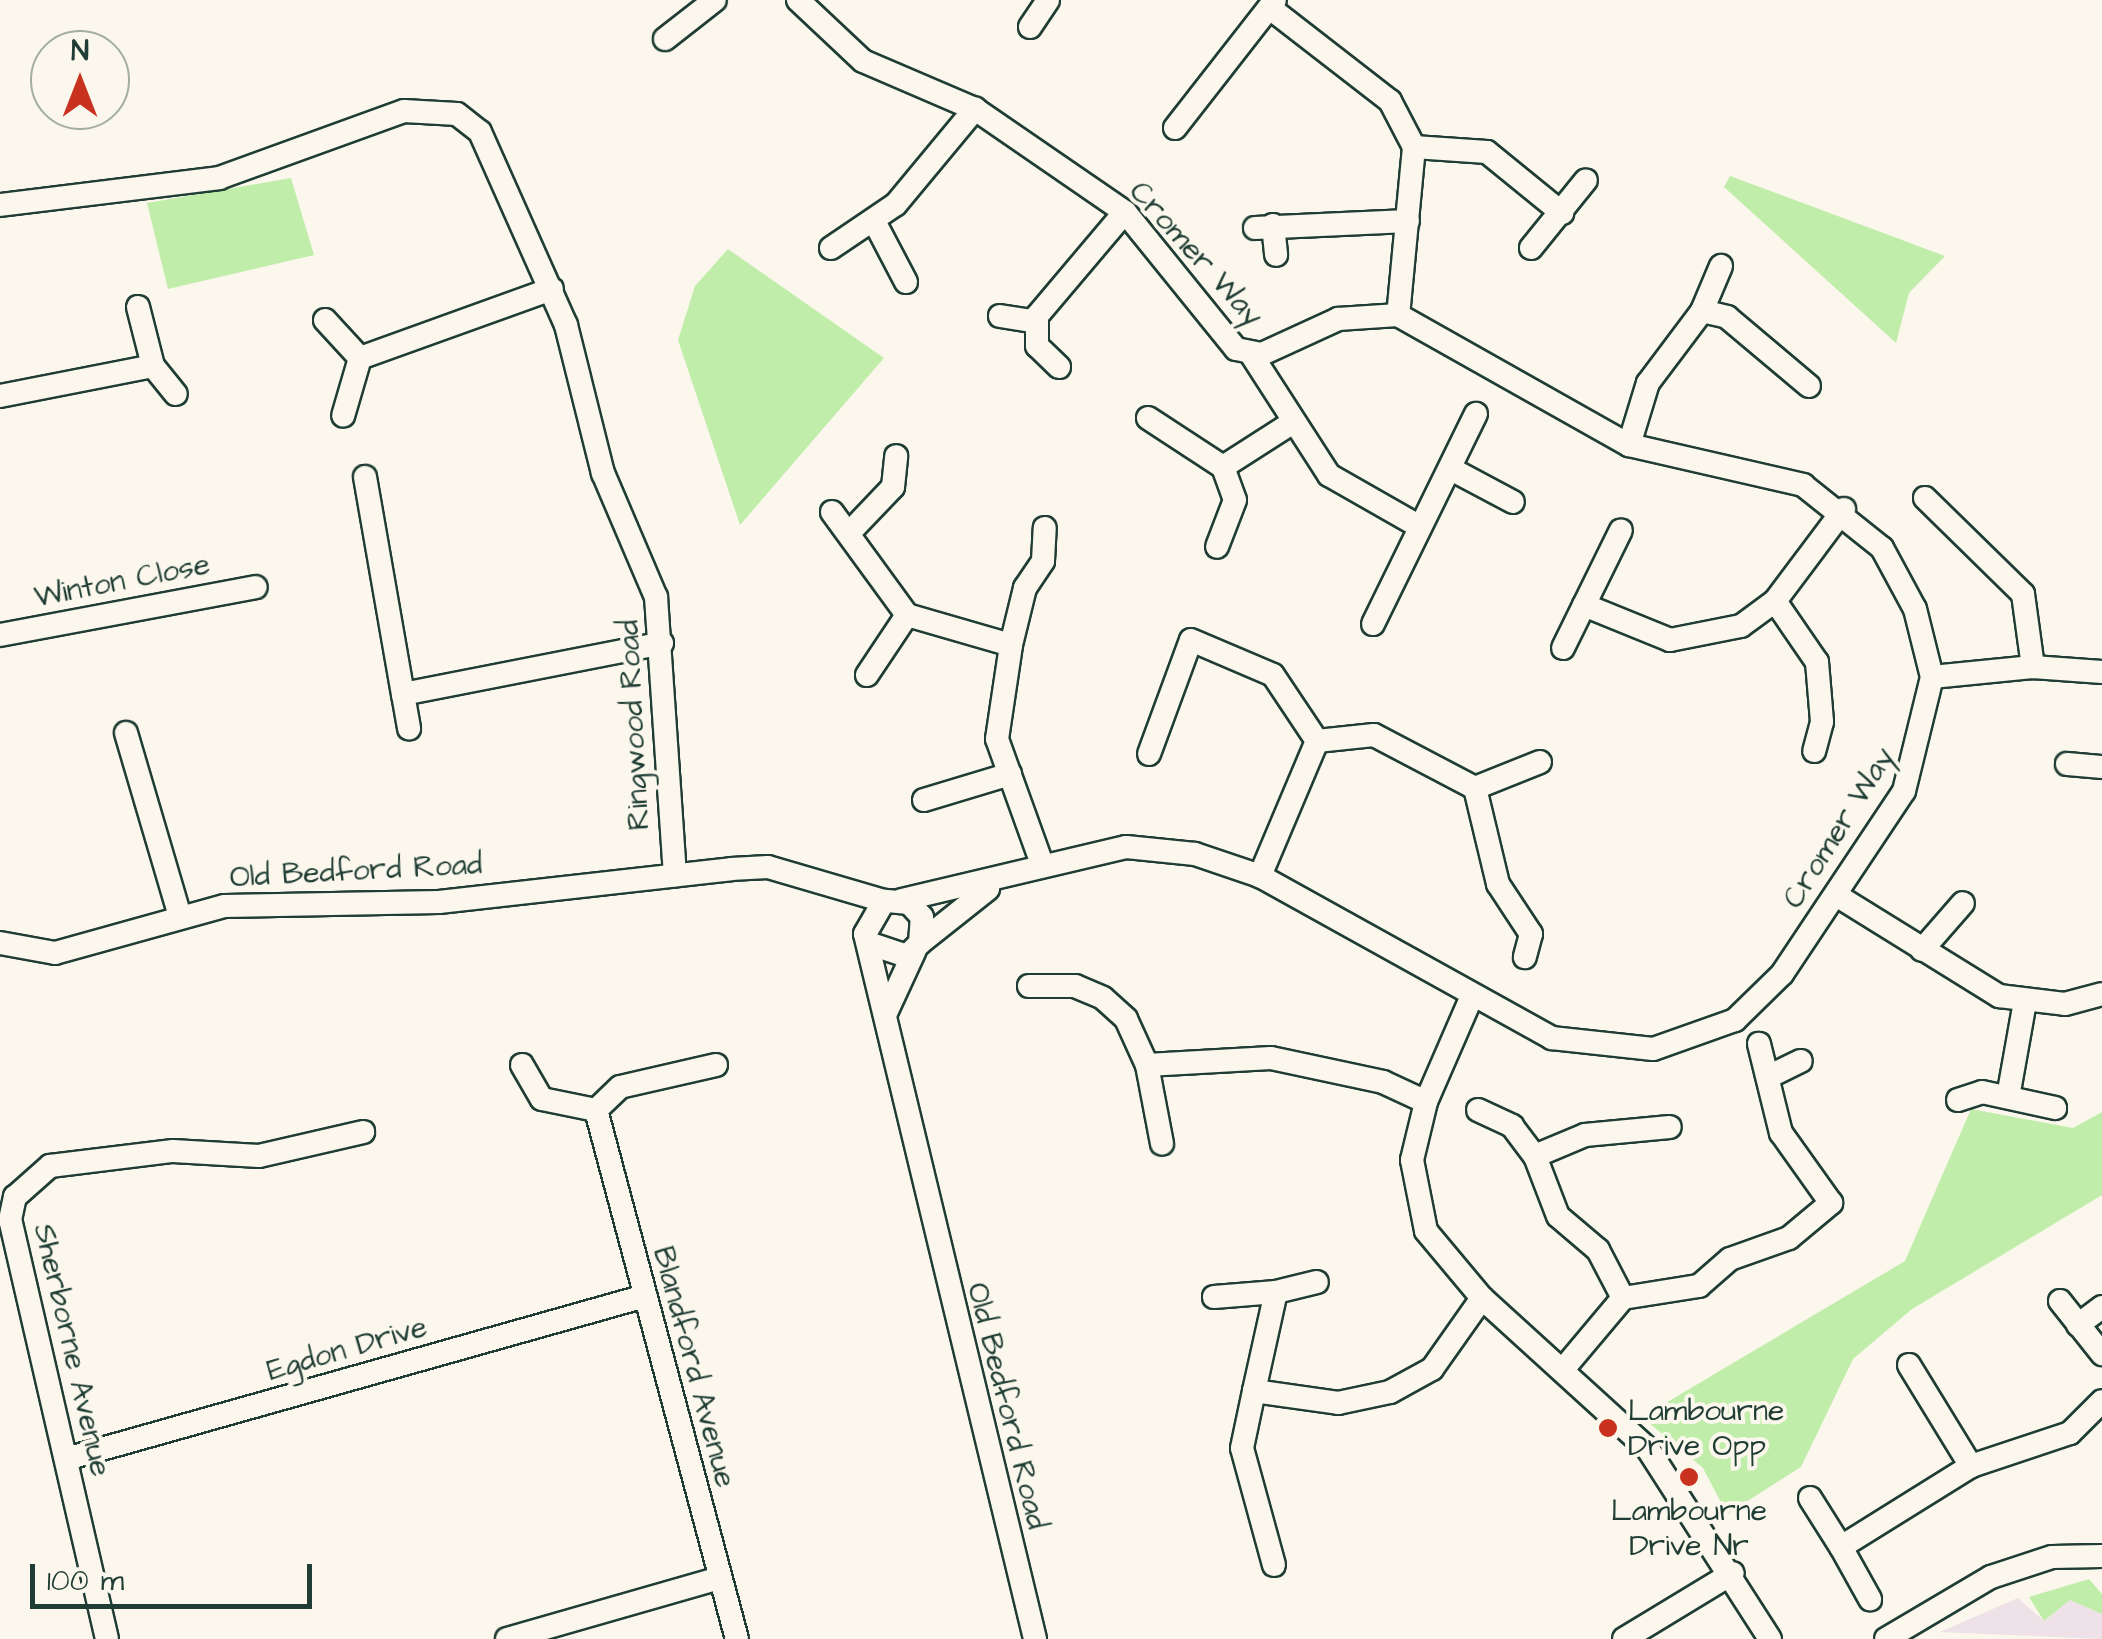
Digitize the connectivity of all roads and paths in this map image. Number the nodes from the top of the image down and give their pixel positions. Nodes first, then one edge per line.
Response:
1 (715, 0) edge
2 (798, 0) edge
3 (1048, 0) edge
4 (1273, 4) edge
5 (1030, 26) dead end
6 (665, 38) dead end
7 (975, 108) junction
8 (1175, 128) dead end
9 (1414, 147) junction
10 (1586, 180) dead end
11 (0, 205) edge
12 (1125, 212) junction
13 (1562, 213) junction
14 (874, 221) junction
15 (1408, 221) junction
16 (830, 248) dead end
17 (1532, 248) dead end
18 (1276, 255) dead end
19 (1721, 266) dead end
20 (906, 282) dead end
21 (552, 290) junction
22 (138, 306) dead end
23 (1702, 310) junction
24 (1398, 315) junction
25 (1000, 316) dead end
26 (325, 320) dead end
27 (1036, 322) junction
28 (1251, 354) junction
29 (360, 358) junction
30 (153, 366) junction
31 (1060, 367) dead end
32 (1809, 386) dead end
33 (176, 394) dead end
34 (0, 396) edge
35 (1476, 414) dead end
36 (344, 416) dead end
37 (1148, 418) dead end
38 (1293, 422) junction
39 (1629, 445) junction
40 (896, 456) dead end
41 (1223, 467) junction
42 (1451, 469) junction
43 (365, 477) dead end
44 (1925, 498) dead end
45 (1513, 502) dead end
46 (1844, 510) junction
47 (832, 512) dead end
48 (1045, 528) dead end
49 (1420, 528) junction
50 (1621, 530) dead end
51 (850, 532) junction
52 (1216, 547) dead end
53 (256, 587) dead end
54 (1775, 601) junction
55 (1584, 605) junction
56 (907, 615) junction
57 (1373, 624) dead end
58 (0, 635) edge
59 (662, 643) junction
60 (1011, 644) junction
61 (1564, 648) dead end
62 (2034, 667) junction
63 (2102, 672) edge
64 (867, 675) dead end
65 (1932, 678) junction
66 (403, 694) junction
67 (409, 728) dead end
68 (126, 733) dead end
69 (1317, 740) junction
70 (1814, 751) dead end
71 (1150, 754) dead end
72 (1540, 762) dead end
73 (2067, 764) dead end
74 (2102, 767) edge
75 (1010, 774) junction
76 (1475, 788) junction
77 (924, 800) dead end
78 (1042, 864) junction
79 (674, 875) junction
80 (1260, 876) junction
81 (999, 881) junction
82 (836, 894) junction
83 (1836, 894) junction
84 (892, 900) junction
85 (1963, 902) dead end
86 (180, 917) junction
87 (866, 939) junction
88 (0, 943) edge
89 (918, 947) junction
90 (1922, 950) junction
91 (1525, 957) dead end
92 (1029, 986) dead end
93 (2102, 994) edge
94 (1472, 996) junction
95 (2025, 1002) junction
96 (886, 1013) junction
97 (1759, 1044) dead end
98 (1801, 1061) dead end
99 (522, 1065) dead end
100 (716, 1065) dead end
101 (1147, 1066) junction
102 (1772, 1075) junction
103 (2008, 1097) junction
104 (1958, 1100) dead end
105 (1426, 1102) junction
106 (2055, 1108) dead end
107 (596, 1110) junction
108 (1478, 1110) dead end
109 (1670, 1127) dead end
110 (363, 1132) dead end
111 (1162, 1144) dead end
112 (1535, 1156) junction
113 (1317, 1282) dead end
114 (1276, 1292) junction
115 (644, 1296) junction
116 (1214, 1297) dead end
117 (1482, 1298) junction
118 (1623, 1298) junction
119 (2060, 1300) dead end
120 (2102, 1308) edge
121 (2078, 1325) junction
122 (2102, 1354) edge
123 (1909, 1365) dead end
124 (1565, 1367) junction
125 (1254, 1390) junction
126 (2102, 1401) edge
127 (66, 1459) junction
128 (1971, 1466) junction
129 (1810, 1498) dead end
130 (1841, 1548) junction
131 (2102, 1556) edge
132 (1274, 1565) dead end
133 (1733, 1573) junction
134 (720, 1578) junction
135 (1870, 1599) dead end
136 (106, 1639) edge
137 (507, 1639) edge
138 (738, 1639) edge
139 (1036, 1639) edge
140 (1624, 1639) edge
141 (1770, 1639) edge
142 (1886, 1639) edge

1 - 6 street
2 - 7 street, Cromer Way
3 - 5 street
4 - 8 street
4 - 9 street
7 - 12 street, Cromer Way
7 - 14 street
9 - 13 street
9 - 15 street
10 - 13 street
11 - 21 street, Ringwood Road
12 - 27 street
12 - 28 street, Cromer Way
13 - 17 street
14 - 16 street
14 - 20 street
15 - 18 street
15 - 24 street
19 - 23 street
21 - 29 street
21 - 59 street, Ringwood Road
22 - 30 street
23 - 32 street
23 - 39 street
24 - 28 street, Cromer Way
24 - 39 street, Cromer Way
25 - 27 street
26 - 29 street
27 - 31 street
28 - 38 street
29 - 36 street
30 - 33 street
30 - 34 street
35 - 42 street
37 - 41 street
38 - 41 street
38 - 49 street
39 - 46 street, Cromer Way
40 - 51 street
41 - 52 street
42 - 45 street
42 - 49 street
43 - 66 street
44 - 62 street
46 - 54 street
46 - 65 street, Cromer Way
47 - 51 street
48 - 60 street
49 - 57 street
50 - 55 street
51 - 56 street
53 - 58 street, Winton Close
54 - 55 street
54 - 70 street
55 - 61 street
56 - 60 street
56 - 64 street
59 - 66 street
59 - 79 street, Ringwood Road
60 - 75 street
62 - 63 street
62 - 65 street
65 - 83 street, Cromer Way
66 - 67 street
68 - 86 street
69 - 71 street
69 - 76 street
69 - 80 street
72 - 76 street
73 - 74 street
75 - 77 street
75 - 78 street
76 - 91 street
78 - 80 street, Cromer Way
78 - 81 street, Cromer Way
79 - 82 street, Old Bedford Road
79 - 86 street, Old Bedford Road
80 - 94 street, Cromer Way
81 - 84 street, Cromer Way
81 - 89 street, Cromer Way
82 - 84 street, Old Bedford Road
82 - 87 street, Old Bedford Road
83 - 90 street
83 - 94 street, Cromer Way
84 - 87 street
84 - 89 street
85 - 90 street
86 - 88 street, Old Bedford Road
87 - 89 street
87 - 96 street, Old Bedford Road
89 - 96 street, Old Bedford Road
90 - 95 street
92 - 101 street
93 - 95 street
94 - 105 street
95 - 103 street
96 - 139 street, Old Bedford Road
97 - 102 street
98 - 102 street
99 - 107 street
100 - 107 street
101 - 105 street
101 - 111 street
102 - 118 street
103 - 104 street
103 - 106 street
105 - 117 street
107 - 115 street, Blandford Avenue
108 - 112 street
109 - 112 street
110 - 127 street, Sherborne Avenue
112 - 118 street
113 - 114 street
114 - 116 street
114 - 125 street
115 - 127 street, Egdon Drive
115 - 134 street, Blandford Avenue
117 - 124 street
117 - 125 street
118 - 124 street
119 - 121 street
120 - 121 street
121 - 122 street
123 - 128 street
124 - 133 street
125 - 132 street
126 - 128 street
127 - 136 street, Sherborne Avenue
128 - 130 street
129 - 130 street
130 - 135 street
131 - 142 street
133 - 140 street
133 - 141 street
134 - 137 street
134 - 138 street, Blandford Avenue

